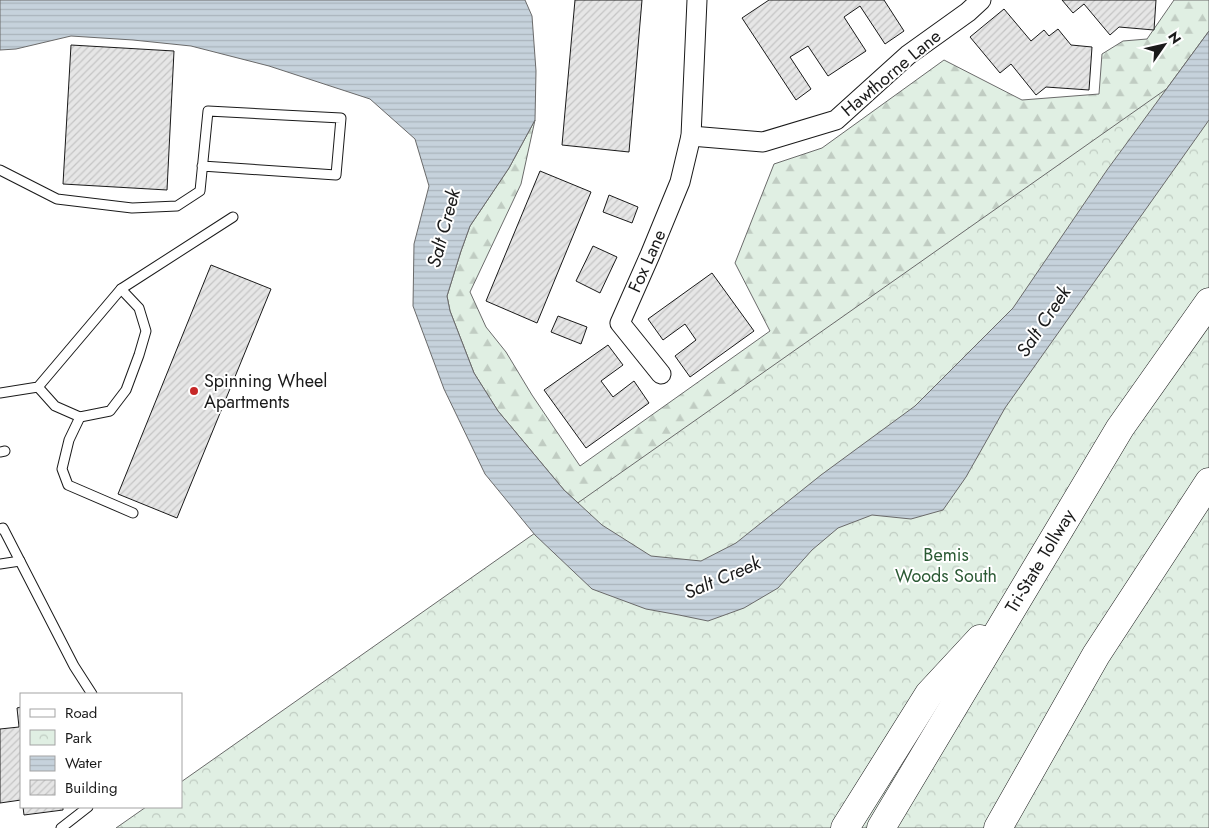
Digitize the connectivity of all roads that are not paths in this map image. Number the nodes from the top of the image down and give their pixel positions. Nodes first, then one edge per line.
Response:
1 (981, 0) edge
2 (697, 1) edge
3 (691, 136) junction
4 (202, 166) junction
5 (0, 170) edge
6 (233, 218) dead end
7 (121, 289) junction
8 (1209, 302) edge
9 (661, 374) dead end
10 (38, 387) junction
11 (0, 393) edge
12 (80, 417) junction
13 (1209, 482) edge
14 (133, 513) dead end
15 (0, 529) edge
16 (20, 561) junction
17 (0, 564) edge
18 (1016, 602) junction
19 (91, 693) edge
20 (87, 808) edge
21 (61, 828) edge
22 (845, 828) edge
23 (881, 828) edge
24 (998, 828) edge

1 - 3 street, Hawthorne Lane
2 - 3 street
3 - 9 street, Fox Lane
4 - 4 lane
4 - 5 lane
6 - 7 lane
7 - 10 lane
7 - 12 lane
8 - 18 highway, Tri-State Tollway
10 - 11 lane
10 - 12 lane
12 - 14 lane
13 - 24 highway
15 - 16 lane
16 - 17 lane
16 - 19 lane
18 - 22 highway
18 - 23 highway, Tri-State Tollway
20 - 21 lane

